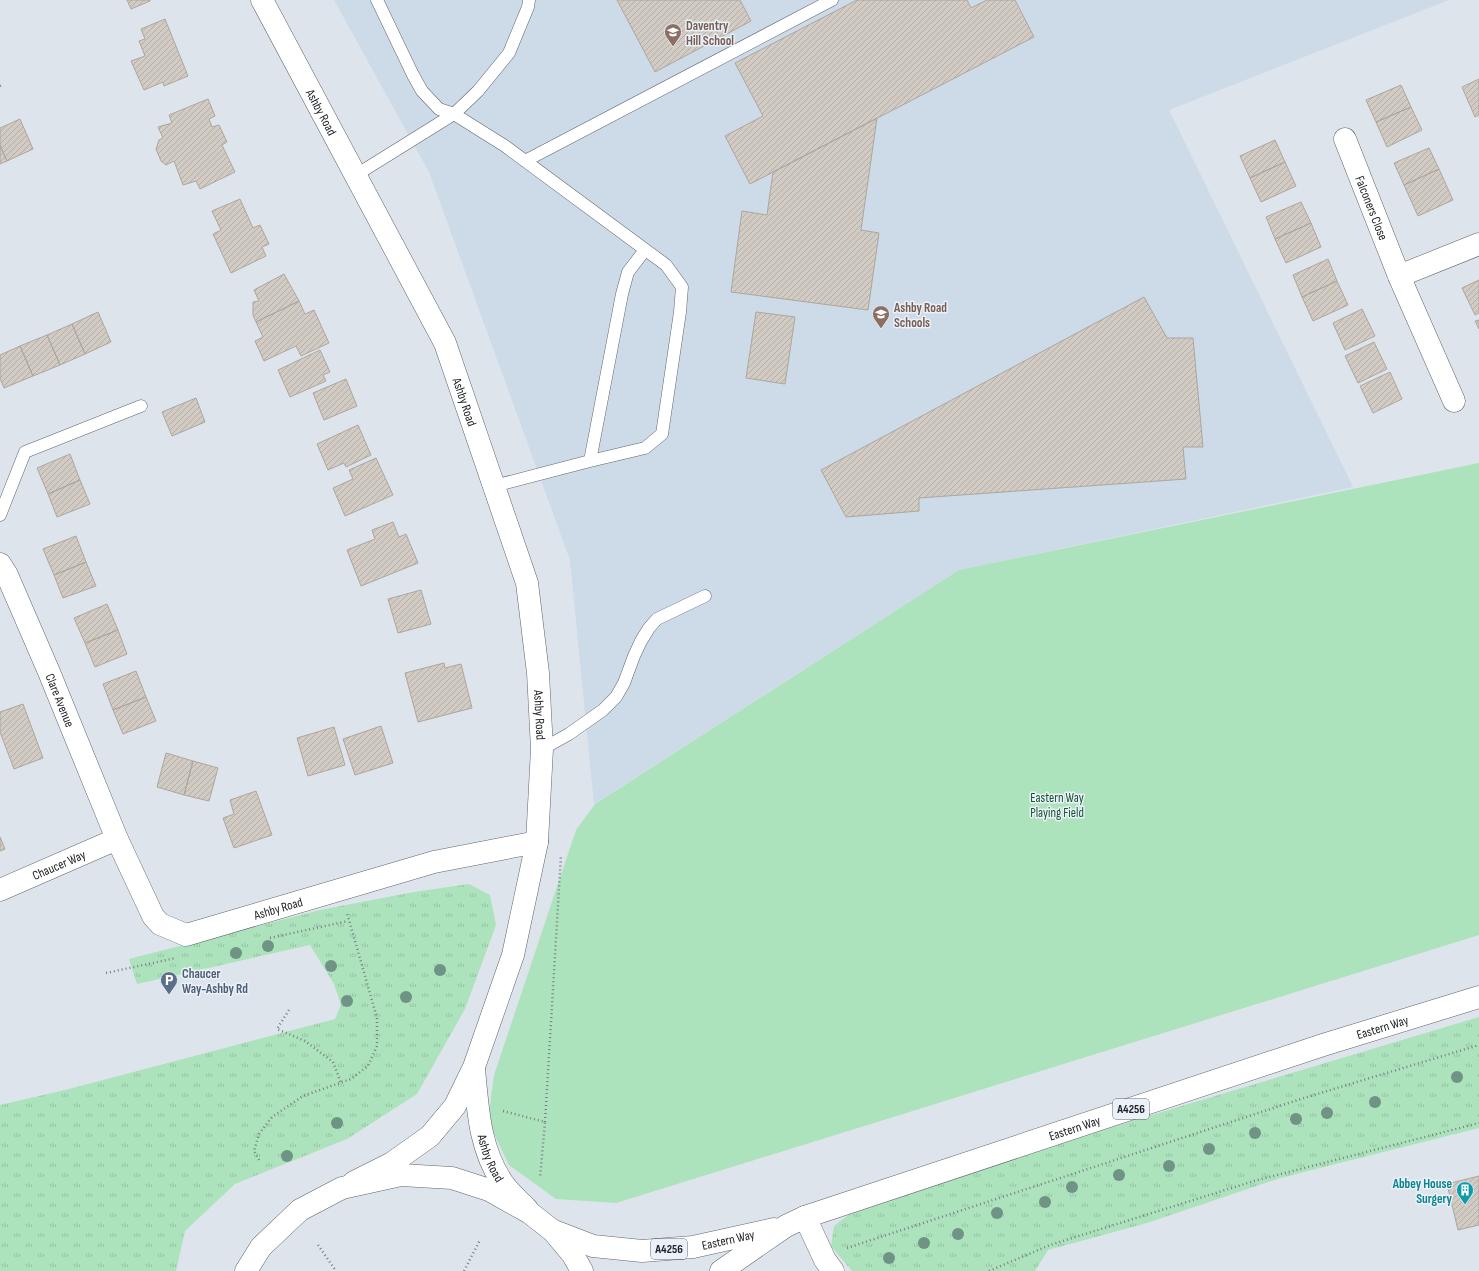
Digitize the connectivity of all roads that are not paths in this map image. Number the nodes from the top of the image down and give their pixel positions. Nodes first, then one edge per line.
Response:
1 (262, 0) edge
2 (377, 0) edge
3 (529, 0) edge
4 (832, 0) edge
5 (454, 114) junction
6 (1345, 139) dead end
7 (525, 161) junction
8 (356, 175) junction
9 (1479, 244) edge
10 (645, 250) junction
11 (1398, 276) junction
12 (1454, 401) dead end
13 (141, 406) dead end
14 (590, 461) junction
15 (494, 486) junction
16 (0, 516) edge
17 (0, 564) edge
18 (705, 596) dead end
19 (542, 749) junction
20 (116, 839) junction
21 (537, 842) junction
22 (0, 890) edge
23 (1479, 997) edge
24 (474, 1067) junction
25 (342, 1188) junction
26 (530, 1213) junction
27 (795, 1222) junction
28 (553, 1231) junction
29 (829, 1266) edge
30 (246, 1271) edge
31 (582, 1271) edge
32 (721, 1271) edge

1 - 8 street, Ashby Road
2 - 5 lane
3 - 5 lane
4 - 7 lane
5 - 7 lane
5 - 8 lane
6 - 11 street, Falconers Close
7 - 10 lane
8 - 15 street, Ashby Road
9 - 11 street
10 - 14 lane
10 - 14 lane
11 - 12 street, Falconers Close
13 - 16 lane
14 - 15 lane
15 - 19 street, Ashby Road
17 - 20 street, Clare Avenue
18 - 19 lane
19 - 21 street, Ashby Road
20 - 21 street, Ashby Road
20 - 22 street, Chaucer Way
21 - 24 street, Ashby Road
23 - 27 street, Eastern Way / A4256
24 - 25 street, Ashby Road
24 - 26 street, Ashby Road
25 - 26 street
25 - 30 street
26 - 28 street
27 - 28 street, Eastern Way / A4256
27 - 29 street
27 - 32 street, Eastern Way / A4256
28 - 31 street

